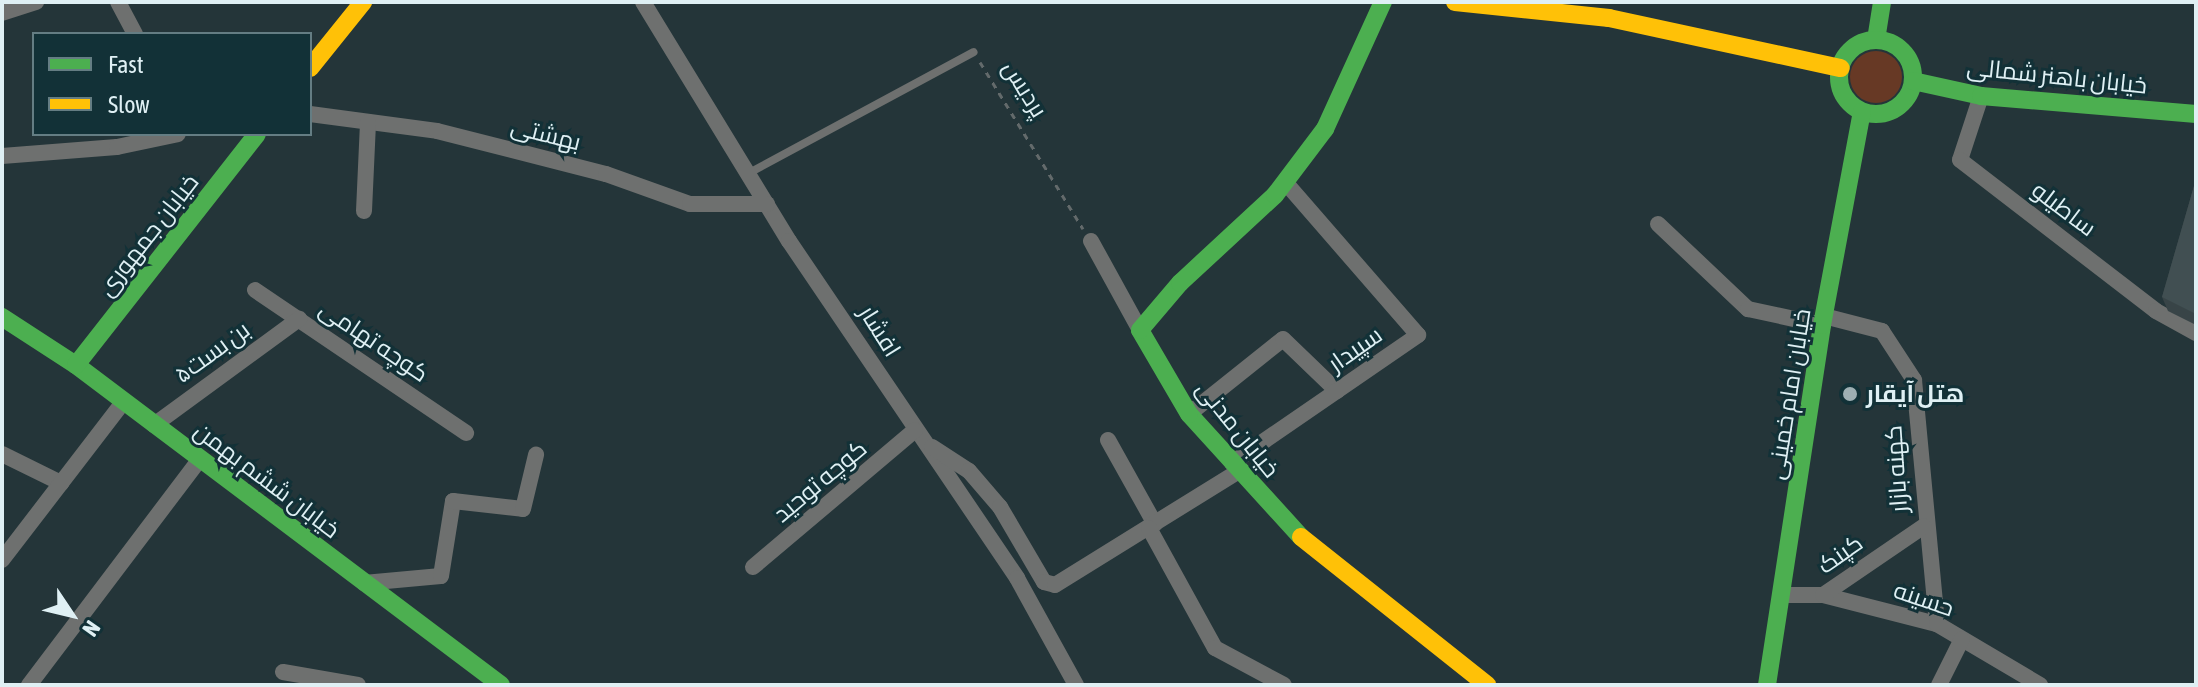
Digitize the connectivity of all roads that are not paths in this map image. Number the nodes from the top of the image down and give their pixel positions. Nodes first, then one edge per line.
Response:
1 (36, 2) edge
2 (118, 2) edge
3 (363, 2) edge
4 (643, 2) edge
5 (1383, 2) edge
6 (1455, 2) edge
7 (1882, 2) edge
8 (2, 13) edge
9 (134, 32) edge
10 (1876, 40) junction
11 (974, 52) road end
12 (312, 66) edge
13 (1841, 68) junction
14 (1913, 81) junction
15 (1981, 96) junction
16 (1862, 112) junction
17 (312, 114) edge
18 (2196, 114) edge
19 (368, 122) junction
20 (169, 136) edge
21 (255, 136) edge
22 (2, 156) edge
23 (749, 173) junction
24 (1285, 182) junction
25 (767, 204) junction
26 (364, 211) dead end
27 (1658, 224) dead end
28 (1091, 241) road end
29 (255, 290) dead end
30 (2, 317) edge
31 (299, 319) junction
32 (1823, 321) junction
33 (1140, 330) junction
34 (2196, 333) edge
35 (76, 365) junction
36 (1337, 391) junction
37 (124, 401) junction
38 (1189, 414) junction
39 (154, 425) junction
40 (466, 433) dead end
41 (919, 436) junction
42 (1108, 440) dead end
43 (2, 454) edge
44 (536, 455) dead end
45 (199, 460) junction
46 (1236, 467) junction
47 (61, 483) junction
48 (1152, 526) junction
49 (1924, 526) junction
50 (2, 560) edge
51 (753, 567) dead end
52 (364, 583) junction
53 (1781, 595) junction
54 (1823, 595) junction
55 (1937, 624) junction
56 (1962, 639) junction
57 (283, 672) dead end
58 (29, 685) edge
59 (358, 685) edge
60 (501, 685) edge
61 (1076, 685) edge
62 (1284, 685) edge
63 (1487, 685) edge
64 (1767, 685) edge
65 (1939, 685) edge
66 (2040, 685) edge

1 - 8 street
2 - 9 street
3 - 12 street
4 - 23 street, افشار
5 - 24 street
6 - 13 street
7 - 10 street
10 - 13 street
10 - 14 street
11 - 23 lane, پردیس
13 - 16 street
14 - 15 street, خیابان باهنر شمالی
14 - 16 street
15 - 18 street, خیابان باهنر شمالی
15 - 34 street, ساطیلو
16 - 32 street, خیابان امام خمینی
17 - 19 street, بهشتی
19 - 25 street, بهشتی
19 - 26 street
20 - 22 street
21 - 35 street, خیابان جمهوری
23 - 25 street, افشار
24 - 33 street
24 - 36 street, سپیدار
25 - 41 street, افشار
27 - 32 street, کهنه بازار
28 - 33 street
29 - 31 street, کوچه تهامی
30 - 35 street, خیابان ششم بهمن
31 - 39 street, بن بست۵
31 - 40 street, کوچه تهامی
32 - 49 street, کهنه بازار
32 - 53 street, خیابان امام خمینی
33 - 38 street, خیابان مدنی
35 - 37 street, خیابان ششم بهمن
36 - 38 street
36 - 46 street, سپیدار
37 - 39 street, خیابان ششم بهمن
37 - 47 street
38 - 46 street, خیابان مدنی
39 - 45 street, خیابان ششم بهمن
41 - 48 street, سپیدار
41 - 51 street, کوچه توحید
41 - 61 street, افشار
42 - 48 street
43 - 47 street
44 - 52 street
45 - 52 street, خیابان ششم بهمن
45 - 58 street
46 - 48 street, سپیدار
46 - 63 street, خیابان مدنی
47 - 50 street
48 - 62 street
49 - 54 street, کپنک
49 - 55 street, کهنه بازار
52 - 60 street, خیابان ششم بهمن
53 - 54 street, حسینه
53 - 64 street, خیابان امام خمینی
54 - 55 street, حسینه
55 - 56 street, حسینه
56 - 65 street
56 - 66 street, حسینه
57 - 59 street

